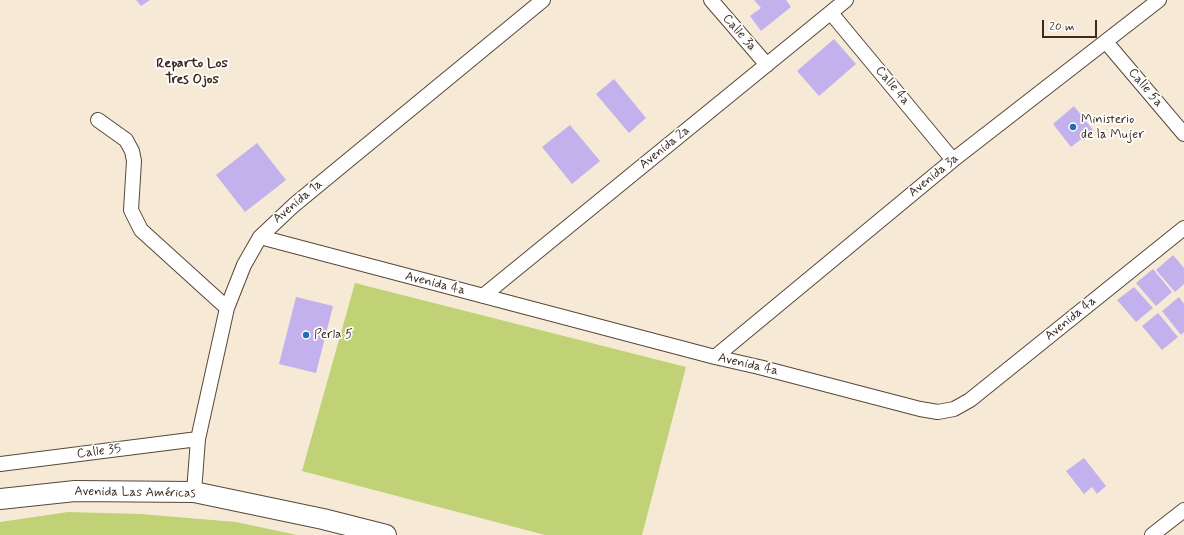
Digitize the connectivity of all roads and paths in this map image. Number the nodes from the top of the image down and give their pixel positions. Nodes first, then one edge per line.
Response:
1 (543, 0) edge
2 (711, 0) edge
3 (846, 0) edge
4 (1159, 0) edge
5 (831, 13) junction
6 (1106, 42) junction
7 (767, 66) junction
8 (98, 120) dead end
9 (1184, 134) edge
10 (953, 160) junction
11 (1184, 228) edge
12 (260, 237) junction
13 (483, 296) junction
14 (227, 308) junction
15 (715, 357) junction
16 (198, 439) junction
17 (0, 464) edge
18 (194, 492) junction
19 (0, 499) edge
20 (1184, 510) edge
21 (386, 535) edge
22 (1152, 535) edge

1 - 12 street, Avenida 1a
2 - 7 street, Calle 3a
3 - 5 street, Avenida 2a
4 - 6 street, Avenida 3a
5 - 7 street, Avenida 2a
5 - 10 street, Calle 4a
6 - 9 street, Calle 5a
6 - 10 street, Avenida 3a
7 - 13 street, Avenida 2a
8 - 14 street
10 - 15 street, Avenida 3a
11 - 15 street, Avenida 4a
12 - 13 street, Avenida 4a
12 - 14 street, Avenida 1a
13 - 15 street, Avenida 4a
14 - 16 street, Avenida 1a
16 - 17 street, Calle 35
16 - 18 street, Avenida 1a
18 - 19 main road, Avenida Las Américas
18 - 21 main road, Avenida Las Américas
20 - 22 street

